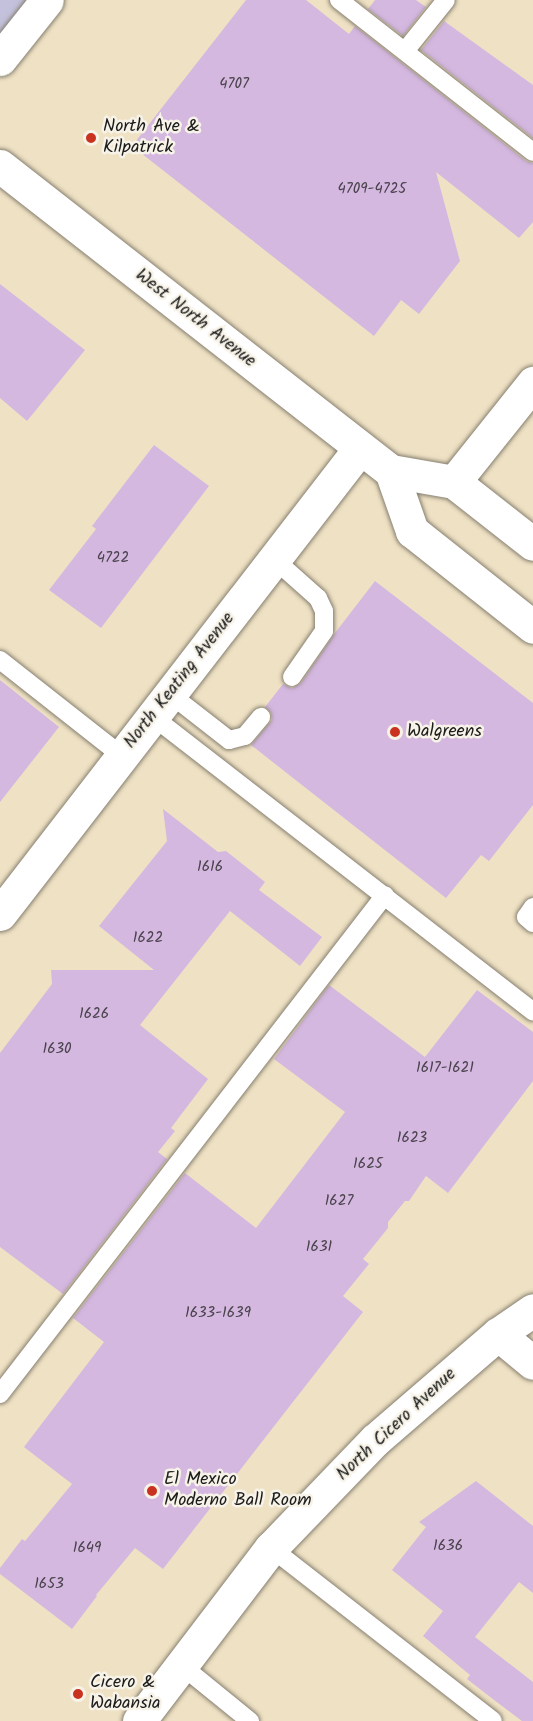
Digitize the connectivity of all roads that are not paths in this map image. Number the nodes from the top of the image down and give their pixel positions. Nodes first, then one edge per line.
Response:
1 (47, 0) edge
2 (339, 0) edge
3 (446, 0) edge
4 (405, 51) junction
5 (0, 59) edge
6 (533, 152) edge
7 (0, 166) edge
8 (533, 383) edge
9 (360, 448) junction
10 (391, 471) junction
11 (454, 482) junction
12 (533, 544) edge
13 (274, 559) junction
14 (533, 627) edge
15 (0, 660) edge
16 (292, 677) dead end
17 (161, 705) junction
18 (261, 717) dead end
19 (122, 756) junction
20 (385, 895) junction
21 (533, 907) edge
22 (0, 914) edge
23 (533, 923) edge
24 (533, 1012) edge
25 (533, 1310) edge
26 (498, 1334) junction
27 (533, 1363) edge
28 (0, 1394) edge
29 (271, 1548) junction
30 (181, 1665) junction
31 (139, 1721) edge
32 (250, 1721) edge
33 (493, 1721) edge

1 - 5 main road
2 - 4 lane
3 - 4 lane
4 - 6 lane
7 - 9 main road, West North Avenue
8 - 11 main road
9 - 10 main road, West North Avenue
9 - 13 main road, North Keating Avenue
10 - 11 main road, West North Avenue
10 - 14 main road
11 - 12 main road, West North Avenue
13 - 16 lane
13 - 17 main road, North Keating Avenue
15 - 19 lane
17 - 18 lane
17 - 19 main road, North Keating Avenue
17 - 20 lane
19 - 22 main road, North Keating Avenue
20 - 24 lane
20 - 28 lane
21 - 23 lane
25 - 26 main road, North Cicero Avenue
26 - 27 main road
26 - 29 main road, North Cicero Avenue
29 - 30 main road, North Cicero Avenue
29 - 33 lane
30 - 31 main road, North Cicero Avenue
30 - 32 lane

